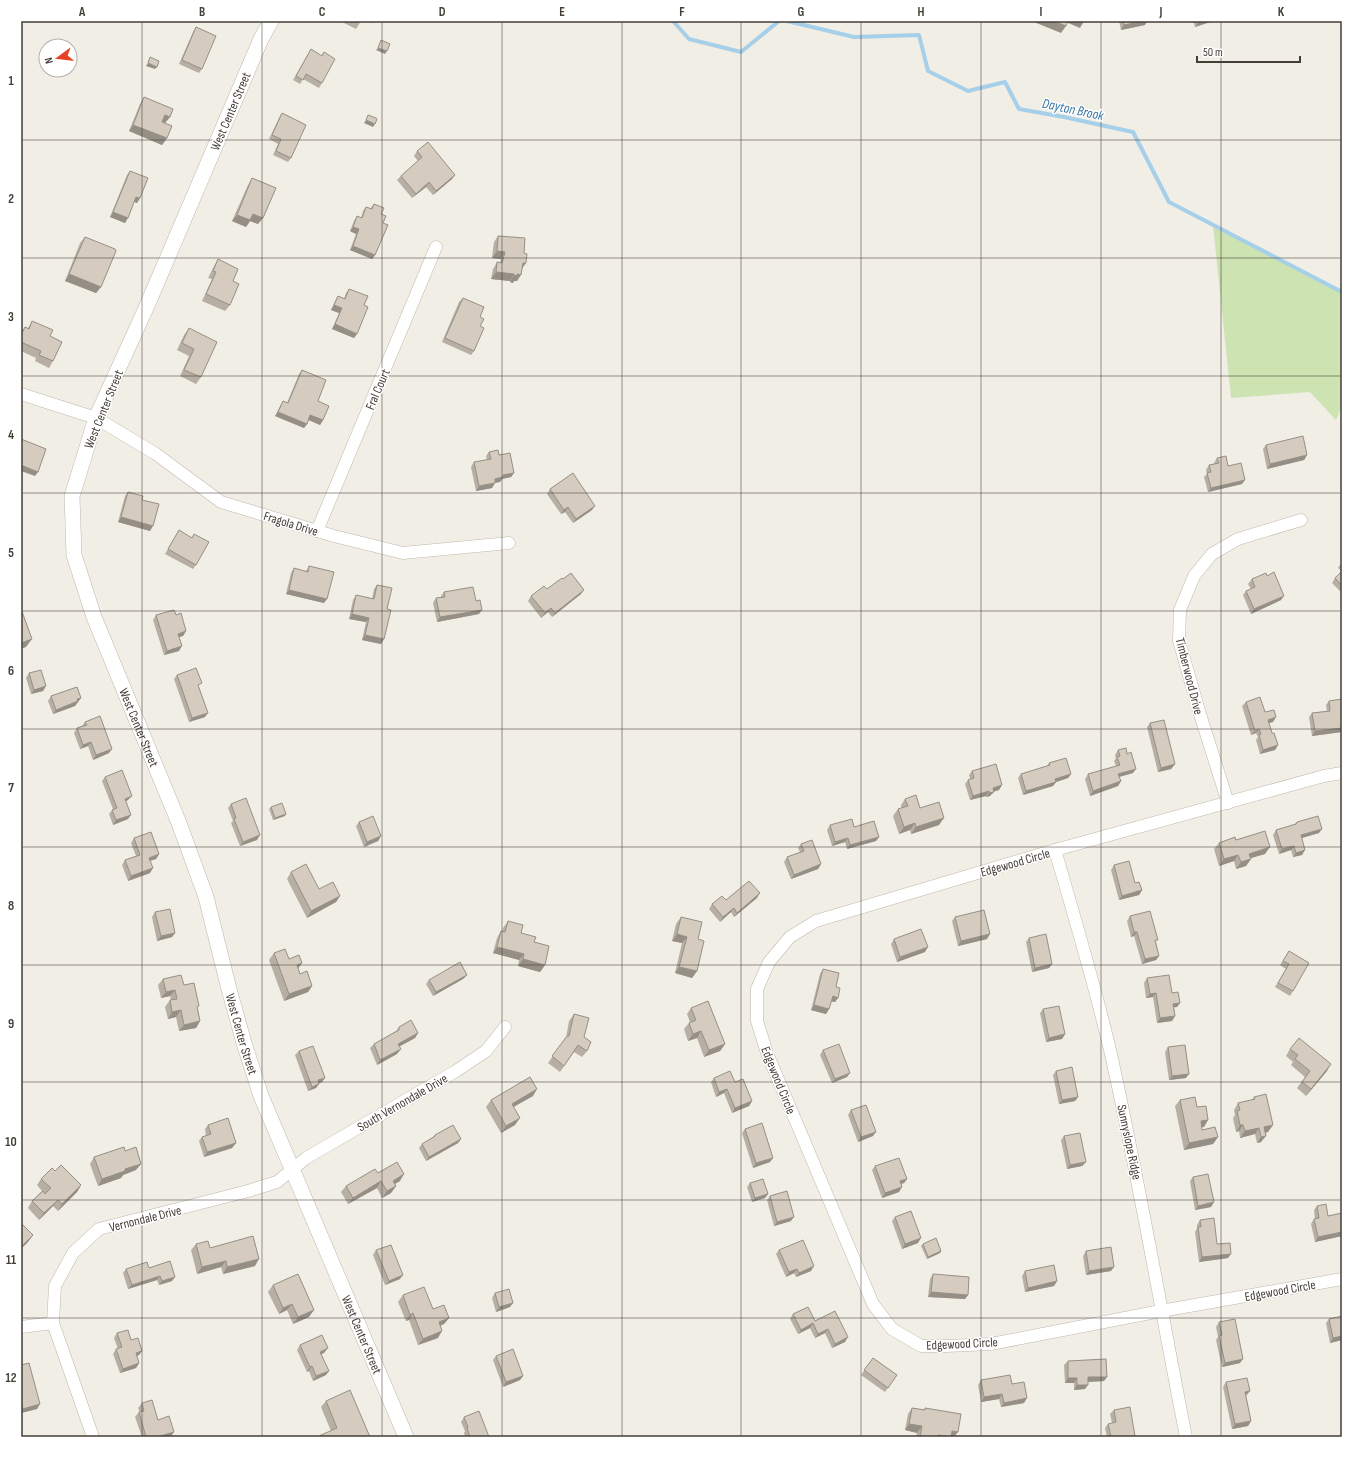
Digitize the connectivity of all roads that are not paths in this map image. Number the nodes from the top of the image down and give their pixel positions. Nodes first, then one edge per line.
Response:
1 (271, 21) edge
2 (436, 247) dead end
3 (21, 394) edge
4 (96, 418) junction
5 (1301, 520) dead end
6 (317, 530) junction
7 (509, 542) dead end
8 (1342, 773) edge
9 (1228, 803) junction
10 (1055, 850) junction
11 (505, 1027) dead end
12 (293, 1169) junction
13 (1342, 1279) edge
14 (1161, 1311) junction
15 (53, 1323) junction
16 (21, 1327) edge
17 (93, 1437) edge
18 (406, 1437) edge
19 (1186, 1437) edge

1 - 4 street, West Center Street
2 - 6 street, Fral Court
3 - 4 street, Fragola Drive
4 - 6 street, Fragola Drive
4 - 12 street, West Center Street
5 - 9 street, Timberwood Drive
6 - 7 street, Fragola Drive
8 - 9 street, Edgewood Circle
9 - 10 street, Edgewood Circle
10 - 14 street, Sunnyslope Ridge
10 - 14 street, Edgewood Circle
11 - 12 street, South Vernondale Drive
12 - 15 street, Vernondale Drive
12 - 18 street, West Center Street
13 - 14 street, Edgewood Circle
14 - 19 street, Sunnyslope Ridge
15 - 16 street
15 - 17 street, Vernondale Drive

